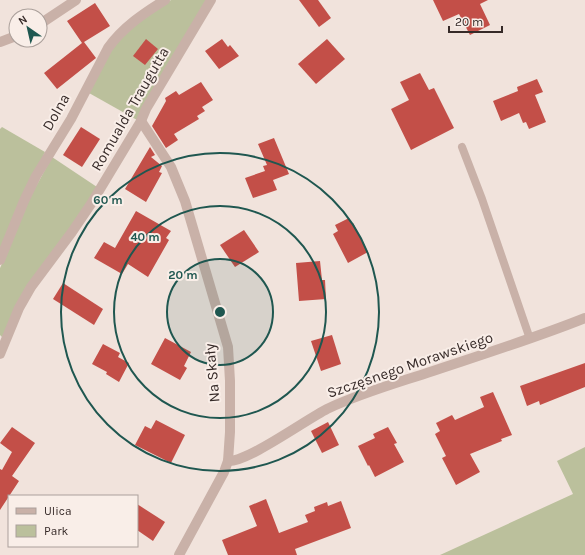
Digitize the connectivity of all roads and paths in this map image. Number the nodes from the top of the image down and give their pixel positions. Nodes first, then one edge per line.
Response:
1 (76, 0) edge
2 (165, 0) edge
3 (211, 0) edge
4 (48, 19) edge
5 (141, 121) junction
6 (462, 147) dead end
7 (0, 260) edge
8 (585, 318) edge
9 (530, 339) junction
10 (0, 354) edge
11 (228, 461) junction
12 (179, 555) edge

1 - 4 street
2 - 7 street, Dolna
3 - 5 street, Romualda Traugutta
5 - 10 street, Romualda Traugutta
5 - 11 street, Na Skały
6 - 9 lane
8 - 9 street, Szczęsnego Morawskiego
9 - 11 street, Szczęsnego Morawskiego
11 - 12 street, Na Skały

